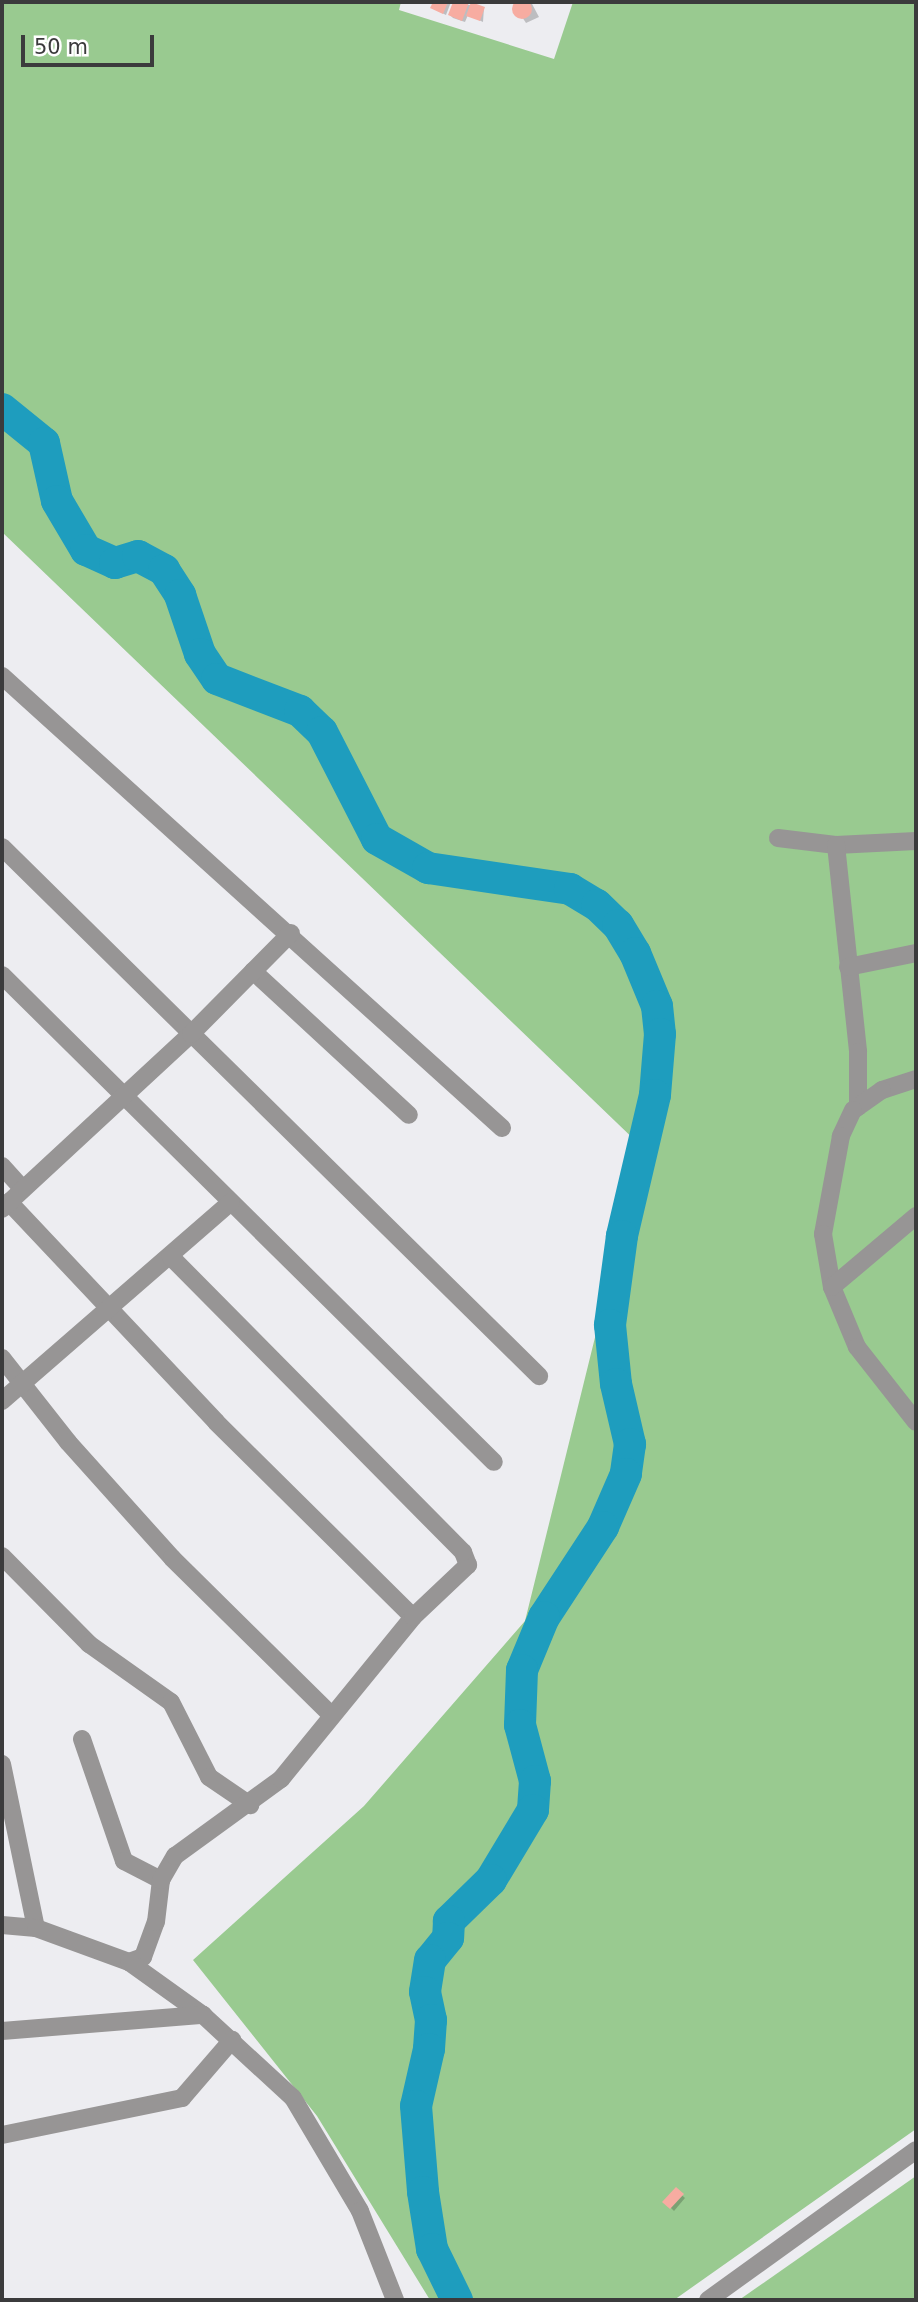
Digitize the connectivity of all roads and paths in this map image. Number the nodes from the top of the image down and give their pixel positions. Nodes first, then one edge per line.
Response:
1 (2, 676) edge
2 (778, 838) dead end
3 (916, 841) edge
4 (836, 845) junction
5 (2, 846) edge
6 (291, 933) junction
7 (916, 953) edge
8 (848, 967) junction
9 (253, 971) junction
10 (2, 975) edge
11 (191, 1034) junction
12 (916, 1079) edge
13 (124, 1096) junction
14 (858, 1107) junction
15 (409, 1115) dead end
16 (502, 1128) dead end
17 (2, 1166) edge
18 (23, 1189) junction
19 (231, 1202) junction
20 (6, 1206) edge
21 (916, 1216) edge
22 (170, 1256) junction
23 (832, 1287) junction
24 (110, 1310) junction
25 (2, 1358) edge
26 (540, 1376) dead end
27 (22, 1385) junction
28 (2, 1401) edge
29 (916, 1422) edge
30 (494, 1462) dead end
31 (2, 1556) edge
32 (413, 1616) junction
33 (330, 1714) junction
34 (82, 1739) dead end
35 (2, 1764) edge
36 (250, 1805) junction
37 (161, 1880) junction
38 (2, 1925) edge
39 (36, 1928) junction
40 (129, 1962) junction
41 (203, 2015) junction
42 (2, 2031) edge
43 (232, 2040) junction
44 (2, 2135) edge
45 (916, 2150) edge
46 (395, 2300) edge
47 (708, 2300) edge

1 - 6 street
2 - 4 street
3 - 4 street
4 - 8 street
5 - 11 street
6 - 9 street
6 - 16 street
7 - 8 street
8 - 14 street
9 - 11 street
9 - 15 street
10 - 13 street
11 - 13 street
11 - 26 street
12 - 14 street
13 - 18 street
13 - 19 street
14 - 23 street
17 - 18 street
18 - 20 street
19 - 22 street
19 - 30 street
20 - 24 street
21 - 23 street
22 - 24 street
22 - 32 street
23 - 29 street
24 - 27 street
24 - 32 street
25 - 27 street
27 - 28 street
27 - 33 street
31 - 36 street
32 - 33 street
33 - 36 street
34 - 37 street
35 - 39 street
36 - 37 street
37 - 40 street
38 - 39 street
39 - 40 street
40 - 41 street
41 - 42 street
41 - 43 street
43 - 44 street
43 - 46 street
45 - 47 street

